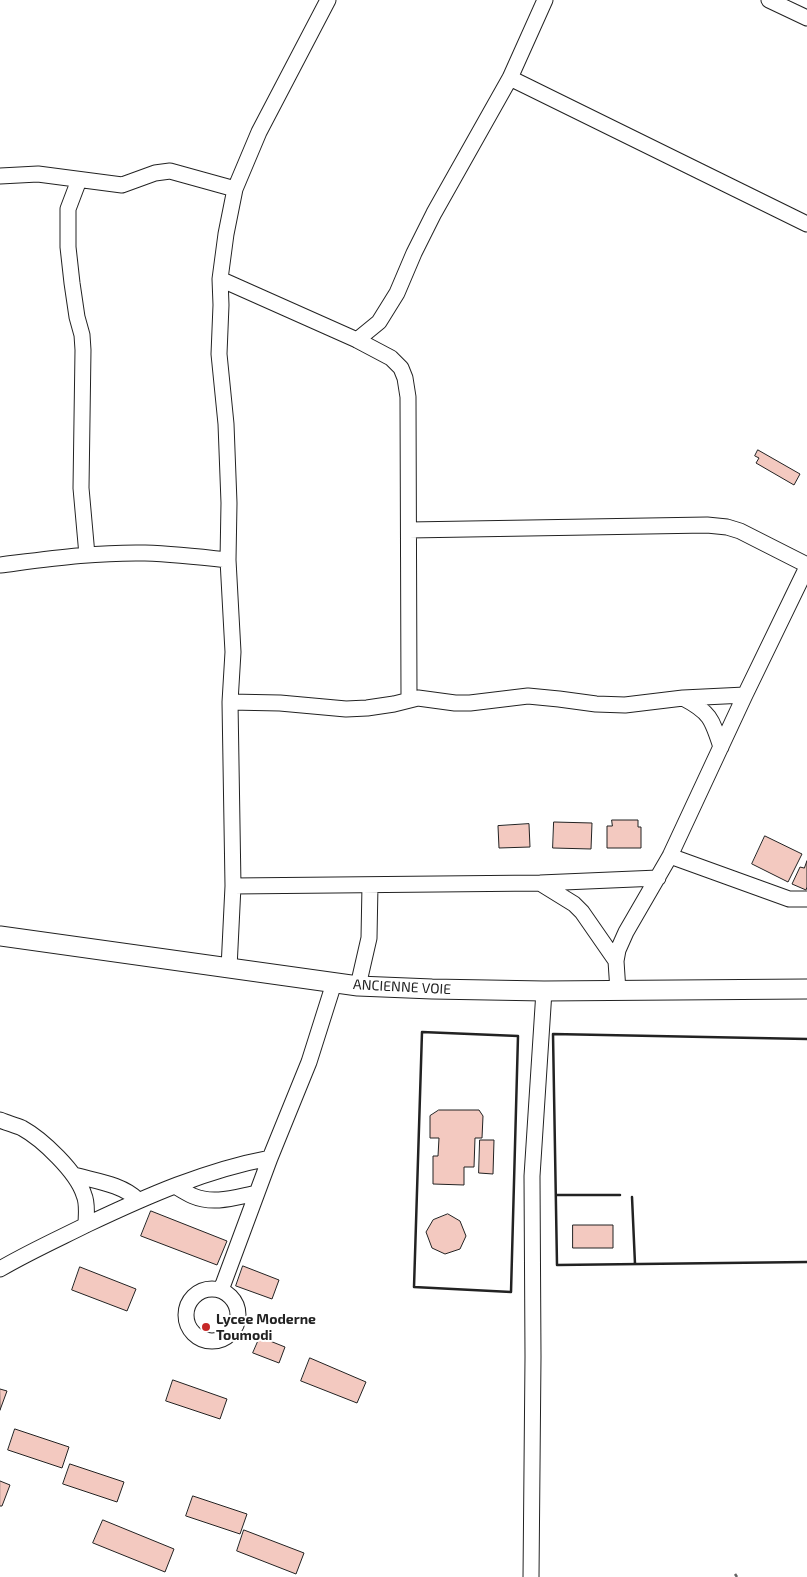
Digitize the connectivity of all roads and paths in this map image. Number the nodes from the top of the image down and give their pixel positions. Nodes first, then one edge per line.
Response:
1 (328, 0) edge
2 (546, 0) edge
3 (769, 0) edge
4 (807, 18) edge
5 (510, 78) junction
6 (0, 176) edge
7 (79, 180) junction
8 (235, 189) junction
9 (807, 224) edge
10 (220, 279) junction
11 (357, 340) junction
12 (409, 530) junction
13 (87, 555) junction
14 (228, 560) junction
15 (0, 565) edge
16 (807, 566) edge
17 (745, 695) junction
18 (683, 698) junction
19 (409, 699) junction
20 (230, 702) junction
21 (721, 747) junction
22 (670, 856) junction
23 (658, 878) junction
24 (540, 883) junction
25 (370, 885) junction
26 (233, 886) junction
27 (807, 899) edge
28 (0, 936) edge
29 (616, 961) junction
30 (228, 968) junction
31 (334, 982) junction
32 (358, 986) junction
33 (807, 989) edge
34 (544, 991) junction
35 (618, 991) junction
36 (0, 1120) edge
37 (270, 1158) junction
38 (74, 1175) junction
39 (175, 1186) junction
40 (257, 1193) junction
41 (138, 1200) junction
42 (86, 1225) junction
43 (0, 1269) edge
44 (220, 1290) dead end
45 (531, 1577) edge

1 - 8 street
2 - 5 street
3 - 4 street
5 - 9 street
5 - 11 street
6 - 7 street
7 - 8 street
7 - 13 street
8 - 10 street
10 - 11 street
10 - 14 street
11 - 12 street
12 - 16 street
12 - 19 street
13 - 14 street
13 - 15 street
14 - 20 street
16 - 17 street
17 - 18 street
17 - 21 street
18 - 19 street
18 - 21 street
19 - 20 street
20 - 26 street
21 - 22 street
22 - 23 street
22 - 27 street
23 - 24 street
23 - 29 street
24 - 25 street
24 - 29 street
25 - 26 street
25 - 32 street
26 - 30 street
28 - 30 main road, ANCIENNE VOIE
29 - 35 street
30 - 31 main road, ANCIENNE VOIE
31 - 32 main road, ANCIENNE VOIE
31 - 37 street
32 - 34 main road, ANCIENNE VOIE
33 - 35 main road, ANCIENNE VOIE
34 - 35 main road, ANCIENNE VOIE
34 - 45 street
36 - 38 street
37 - 39 street
37 - 40 street
38 - 41 street
38 - 42 street
39 - 40 street
39 - 41 street
40 - 44 street
41 - 42 street
42 - 43 street

